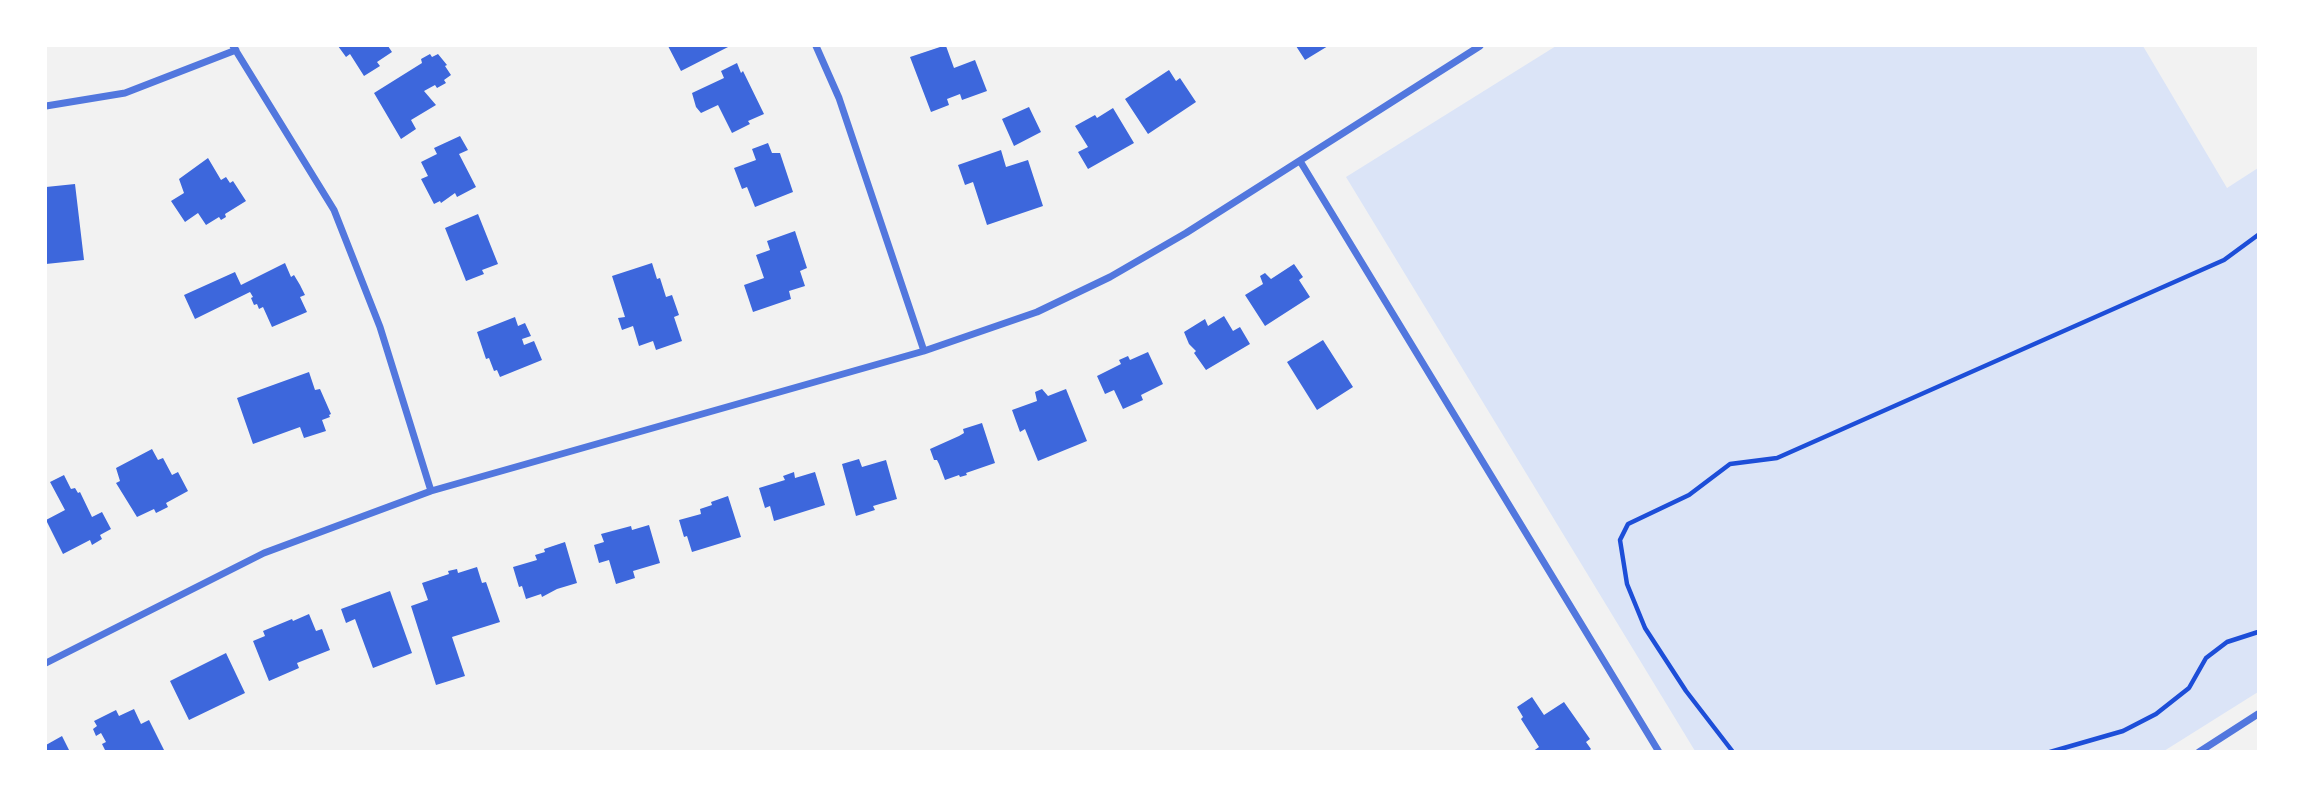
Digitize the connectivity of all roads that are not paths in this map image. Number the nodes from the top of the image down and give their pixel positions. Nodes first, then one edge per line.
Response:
1 (817, 46) edge
2 (1480, 46) edge
3 (234, 48) edge
4 (46, 106) edge
5 (1300, 161) junction
6 (924, 351) junction
7 (432, 491) junction
8 (46, 663) edge
9 (2259, 714) edge
10 (1659, 751) edge
11 (2199, 751) edge

1 - 6 street
2 - 5 street
3 - 4 street
3 - 7 street
5 - 6 street
5 - 10 street
6 - 7 street
7 - 8 street
9 - 11 street

